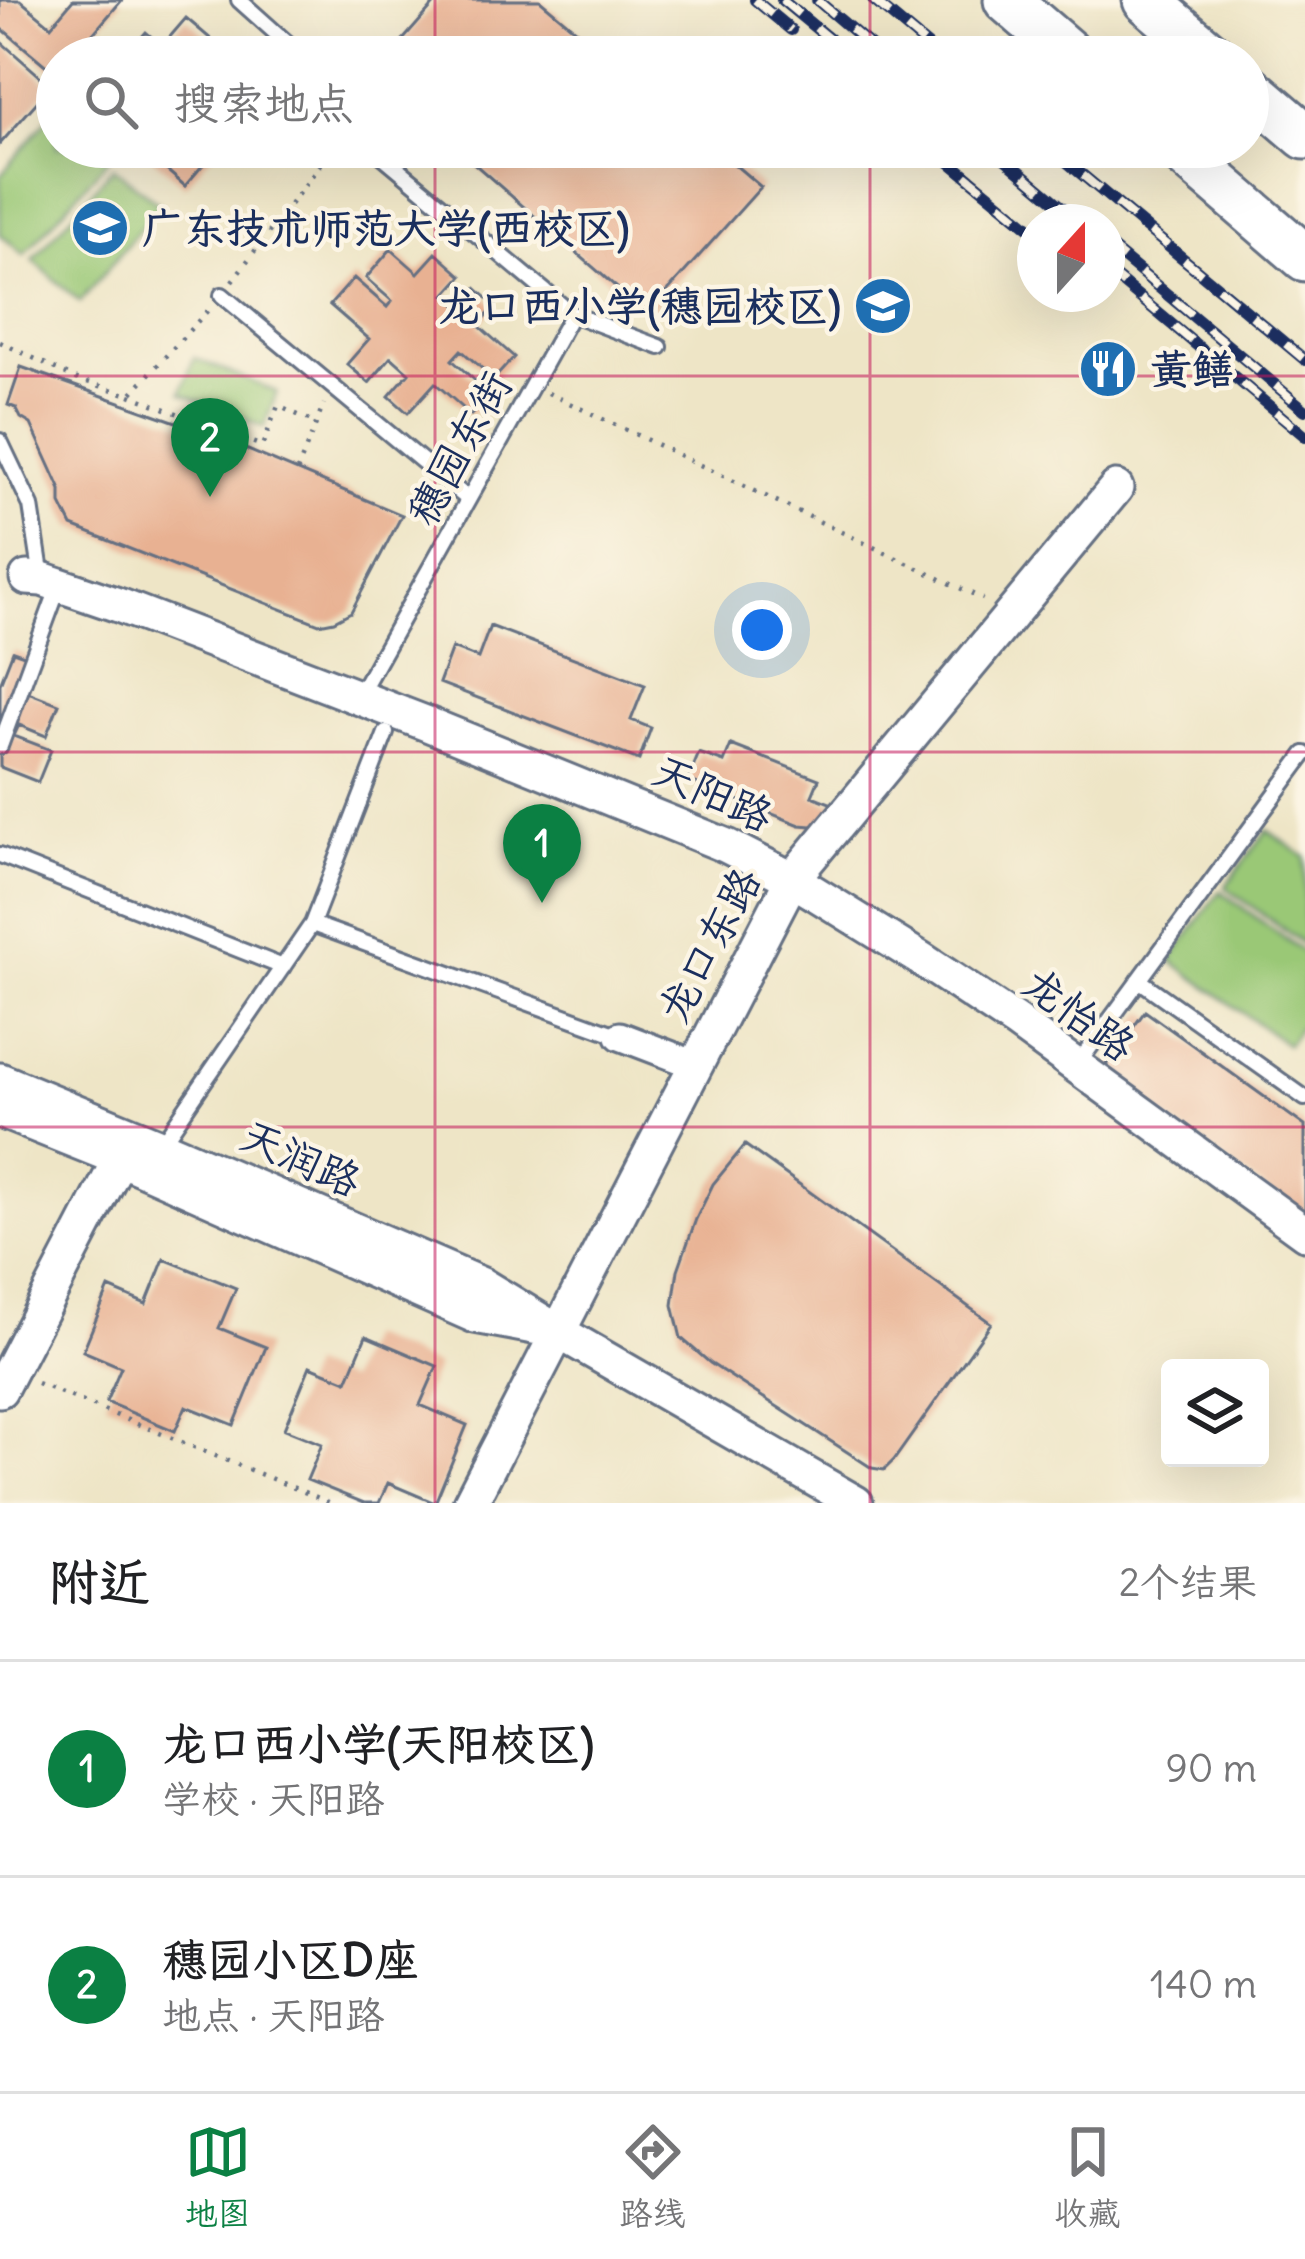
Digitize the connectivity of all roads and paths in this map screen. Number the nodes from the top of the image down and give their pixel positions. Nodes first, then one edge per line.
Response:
1 (239, 0) edge
2 (1007, 0) edge
3 (1146, 0) edge
4 (279, 36) edge
5 (1048, 36) edge
6 (1188, 36) edge
7 (1269, 105) edge
8 (1305, 136) edge
9 (318, 168) edge
10 (397, 168) edge
11 (1200, 168) edge
12 (1305, 258) edge
13 (222, 295) junction
14 (572, 314) junction
15 (0, 342) edge
16 (660, 347) dead end
17 (332, 386) junction
18 (532, 386) junction
19 (130, 394) junction
20 (316, 424) junction
21 (0, 441) edge
22 (297, 471) dead end
23 (1116, 488) dead end
24 (468, 499) junction
25 (31, 579) edge
26 (1012, 613) junction
27 (358, 697) junction
28 (386, 733) junction
29 (0, 746) edge
30 (1305, 754) edge
31 (0, 855) edge
32 (792, 879) junction
33 (312, 924) junction
34 (283, 967) junction
35 (1139, 980) junction
36 (620, 1036) joint
37 (696, 1065) junction
38 (1076, 1066) junction
39 (0, 1080) edge
40 (1305, 1098) edge
41 (0, 1111) edge
42 (137, 1146) junction
43 (1305, 1233) edge
44 (559, 1332) junction
45 (5, 1381) edge
46 (331, 1503) edge
47 (470, 1503) edge
48 (856, 1503) edge

1 - 4 lane
2 - 5 highway
3 - 6 highway
7 - 8 highway
9 - 13 path
10 - 14 lane
11 - 12 highway
13 - 17 lane
13 - 19 path
14 - 16 lane
14 - 18 lane, 穗园东街
15 - 19 path
17 - 20 path
17 - 24 lane
18 - 24 lane, 穗园东街
18 - 26 path
19 - 20 path
20 - 22 path
21 - 25 lane
23 - 26 street, 龙口东路
24 - 27 lane, 穗园东街
25 - 27 street, 天阳路
25 - 28 street, 天阳路
25 - 29 lane
26 - 32 street, 龙口东路
27 - 32 street, 天阳路
28 - 32 street, 天阳路
28 - 33 lane
30 - 35 lane
31 - 34 lane
32 - 37 street, 龙口东路
32 - 38 street, 龙怡路
33 - 34 lane
33 - 36 lane
34 - 42 lane
35 - 38 lane
35 - 40 lane
36 - 37 street
37 - 44 street, 龙口东路
38 - 43 street, 龙怡路
39 - 42 street, 天润路
41 - 42 street, 天润路
42 - 44 street, 天润路
42 - 45 street
44 - 47 street, 龙口东路
44 - 48 street, 天润路
45 - 46 path

